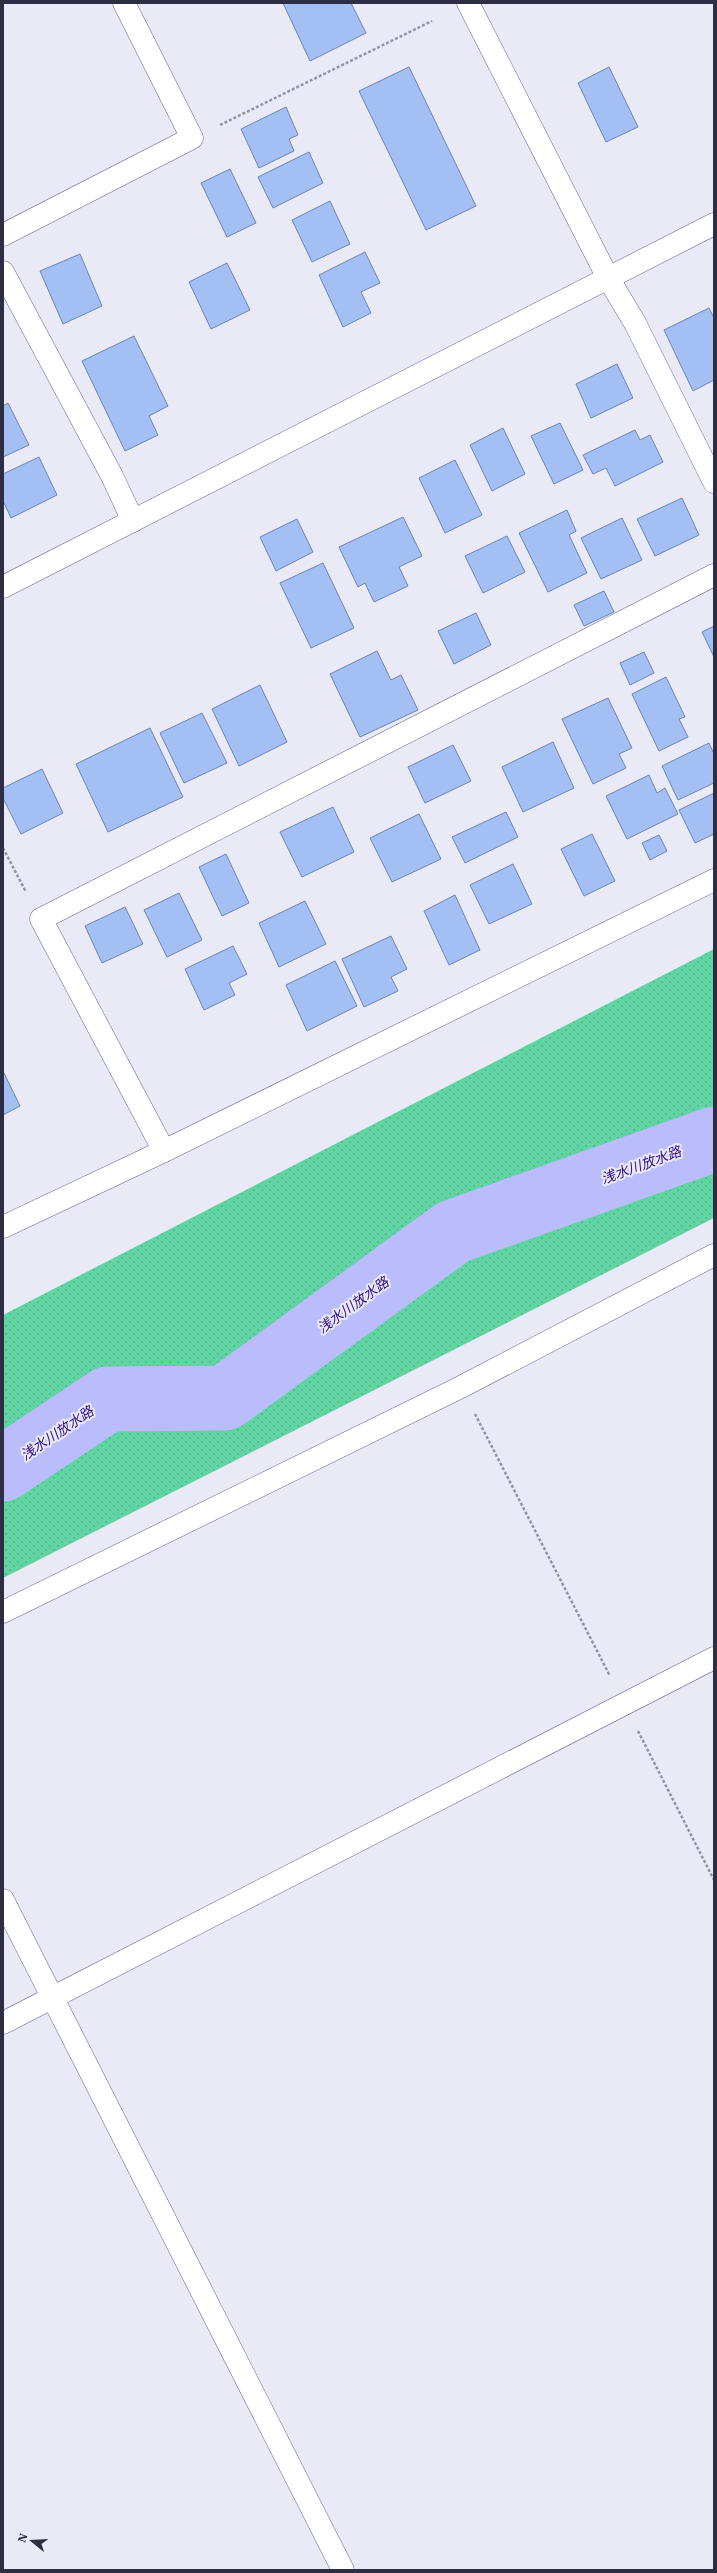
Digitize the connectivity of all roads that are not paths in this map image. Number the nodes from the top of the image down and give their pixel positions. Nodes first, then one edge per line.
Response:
1 (124, 3) edge
2 (468, 3) edge
3 (714, 224) edge
4 (3, 235) edge
5 (3, 272) edge
6 (608, 278) junction
7 (714, 482) edge
8 (133, 521) junction
9 (714, 575) edge
10 (3, 587) edge
11 (714, 880) edge
12 (164, 1151) junction
13 (3, 1227) edge
14 (714, 1255) edge
15 (3, 1612) edge
16 (714, 1658) edge
17 (3, 1900) edge
18 (52, 1999) junction
19 (3, 2023) edge
20 (343, 2570) edge

1 - 4 street
2 - 6 street
3 - 6 street
5 - 8 street
6 - 7 street
6 - 8 street
8 - 10 street
9 - 12 street
11 - 12 street
12 - 13 street
14 - 15 street
16 - 18 street
17 - 18 street
18 - 19 street
18 - 20 street

